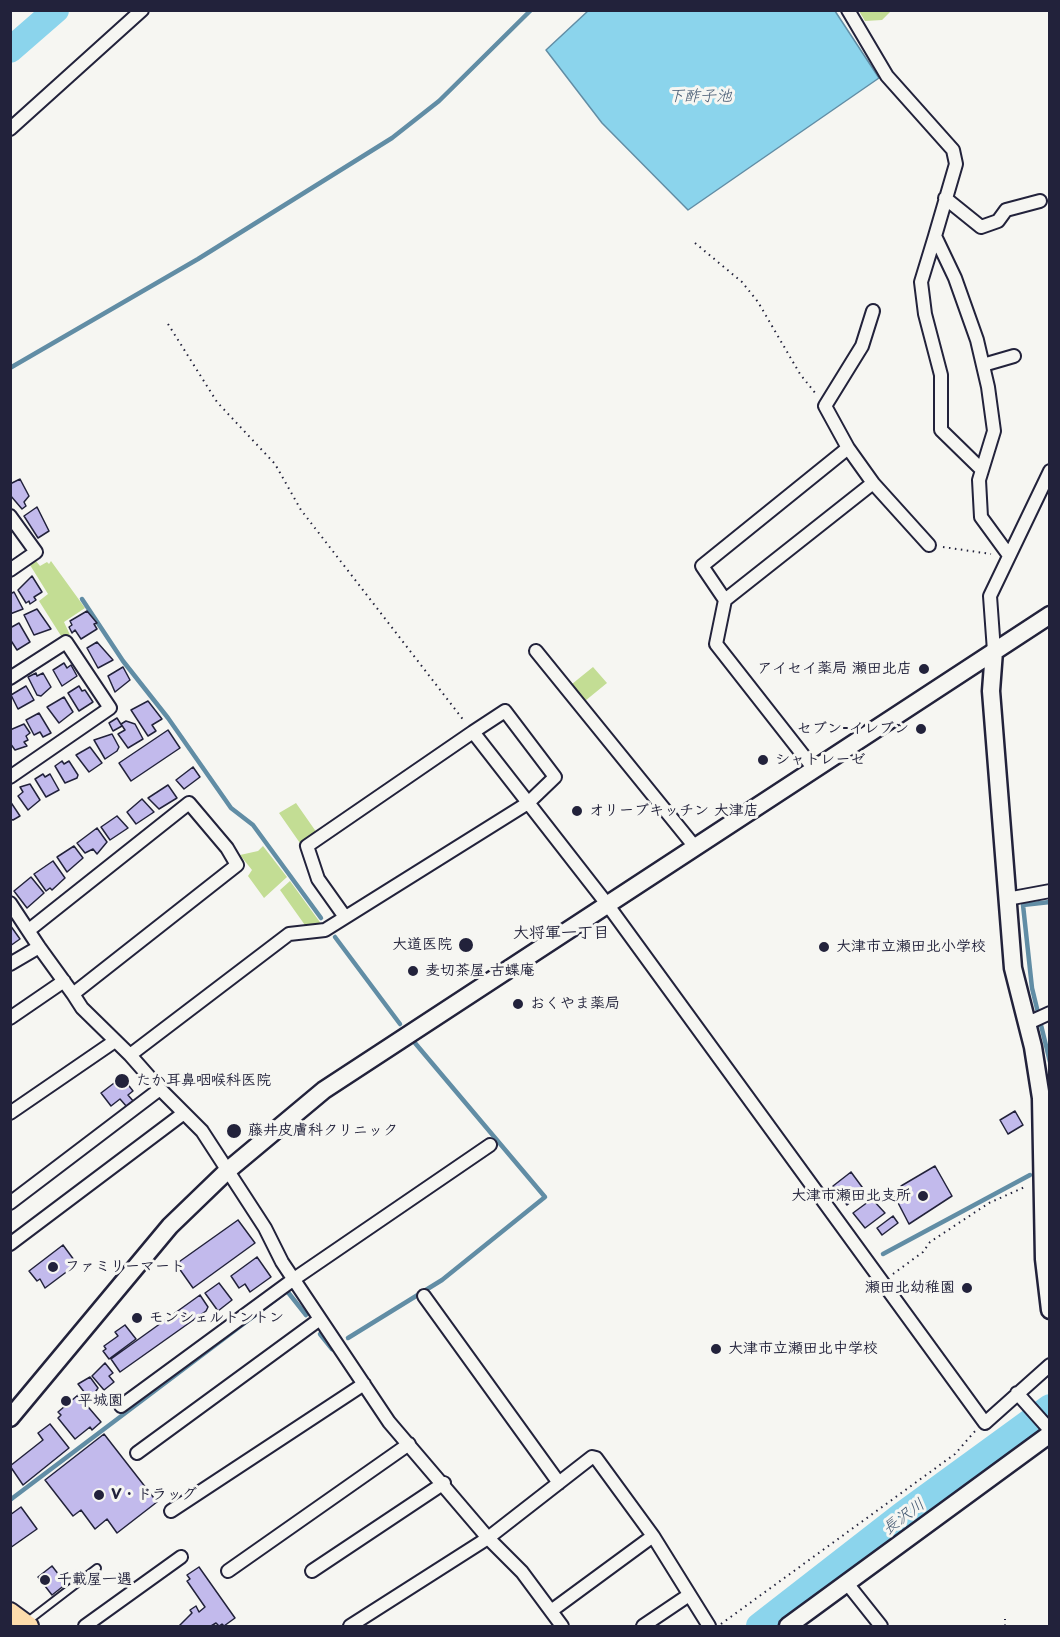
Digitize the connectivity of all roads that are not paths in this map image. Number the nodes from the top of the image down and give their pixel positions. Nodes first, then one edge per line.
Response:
1 (142, 10) edge
2 (848, 10) edge
3 (10, 129) edge
4 (945, 198) junction
5 (1040, 201) dead end
6 (935, 236) junction
7 (873, 311) dead end
8 (1014, 356) dead end
9 (983, 365) junction
10 (848, 448) junction
11 (981, 469) junction
12 (1050, 471) edge
13 (873, 483) junction
14 (10, 516) edge
15 (928, 545) road end
16 (1005, 552) junction
17 (10, 570) edge
18 (724, 600) junction
19 (1050, 615) edge
20 (536, 651) dead end
21 (994, 651) junction
22 (10, 678) edge
23 (473, 732) junction
24 (814, 769) junction
25 (10, 777) edge
26 (528, 803) junction
27 (695, 847) junction
28 (1050, 891) edge
29 (1006, 899) junction
30 (10, 903) edge
31 (607, 904) junction
32 (345, 917) junction
33 (28, 930) junction
34 (39, 947) junction
35 (10, 964) edge
36 (64, 981) junction
37 (73, 994) junction
38 (10, 1018) edge
39 (1038, 1018) edge
40 (115, 1041) junction
41 (130, 1054) junction
42 (160, 1089) junction
43 (10, 1113) edge
44 (184, 1113) junction
45 (1046, 1115) edge
46 (490, 1145) dead end
47 (227, 1171) junction
48 (10, 1203) edge
49 (10, 1244) edge
50 (294, 1279) junction
51 (424, 1296) dead end
52 (1050, 1310) edge
53 (320, 1319) junction
54 (1050, 1365) edge
55 (364, 1384) junction
56 (1018, 1394) junction
57 (121, 1406) dead end
58 (10, 1418) edge
59 (1050, 1432) edge
60 (409, 1444) junction
61 (137, 1453) dead end
62 (444, 1483) junction
63 (559, 1483) junction
64 (171, 1511) dead end
65 (653, 1536) junction
66 (488, 1538) junction
67 (181, 1557) dead end
68 (97, 1568) dead end
69 (228, 1571) dead end
70 (312, 1571) dead end
71 (846, 1582) junction
72 (689, 1595) junction
73 (551, 1611) junction
74 (10, 1612) edge
75 (27, 1625) edge
76 (86, 1626) edge
77 (350, 1626) edge
78 (562, 1626) edge
79 (643, 1626) edge
80 (709, 1626) edge
81 (788, 1626) edge
82 (881, 1626) edge

1 - 3 street
2 - 4 street
4 - 5 street
4 - 6 street
6 - 9 street
6 - 11 street
7 - 10 street
8 - 9 street
9 - 11 street
10 - 13 street
10 - 18 street
11 - 16 street
12 - 16 street
13 - 15 street
13 - 18 street
14 - 17 street
16 - 21 street
18 - 24 street
19 - 21 street
20 - 27 street
21 - 24 street
21 - 29 street
22 - 25 street
23 - 26 street
23 - 26 street
23 - 32 street
24 - 27 street
26 - 31 street
26 - 32 street
27 - 31 street
28 - 29 street
29 - 39 street
30 - 33 street
31 - 47 street
31 - 56 street
32 - 41 street
33 - 34 street
33 - 37 street
34 - 35 street
34 - 36 street
36 - 37 street
36 - 38 street
37 - 40 street
39 - 45 street
40 - 41 street
40 - 43 street
41 - 42 street
42 - 44 street
42 - 48 street
44 - 47 street
44 - 49 street
45 - 52 street
46 - 50 street
47 - 50 street
47 - 58 street
50 - 53 street
50 - 57 street
51 - 63 street
53 - 55 street
53 - 61 street
54 - 56 street
55 - 60 street
55 - 64 street
56 - 59 street
59 - 71 street
60 - 62 street
60 - 69 street
62 - 66 street
62 - 70 street
63 - 65 street
63 - 66 street
65 - 72 street
65 - 73 street
66 - 73 street
66 - 77 street
67 - 76 street
68 - 75 lane
71 - 81 street
71 - 82 street
72 - 79 street
72 - 80 street
73 - 78 street
74 - 75 main road

